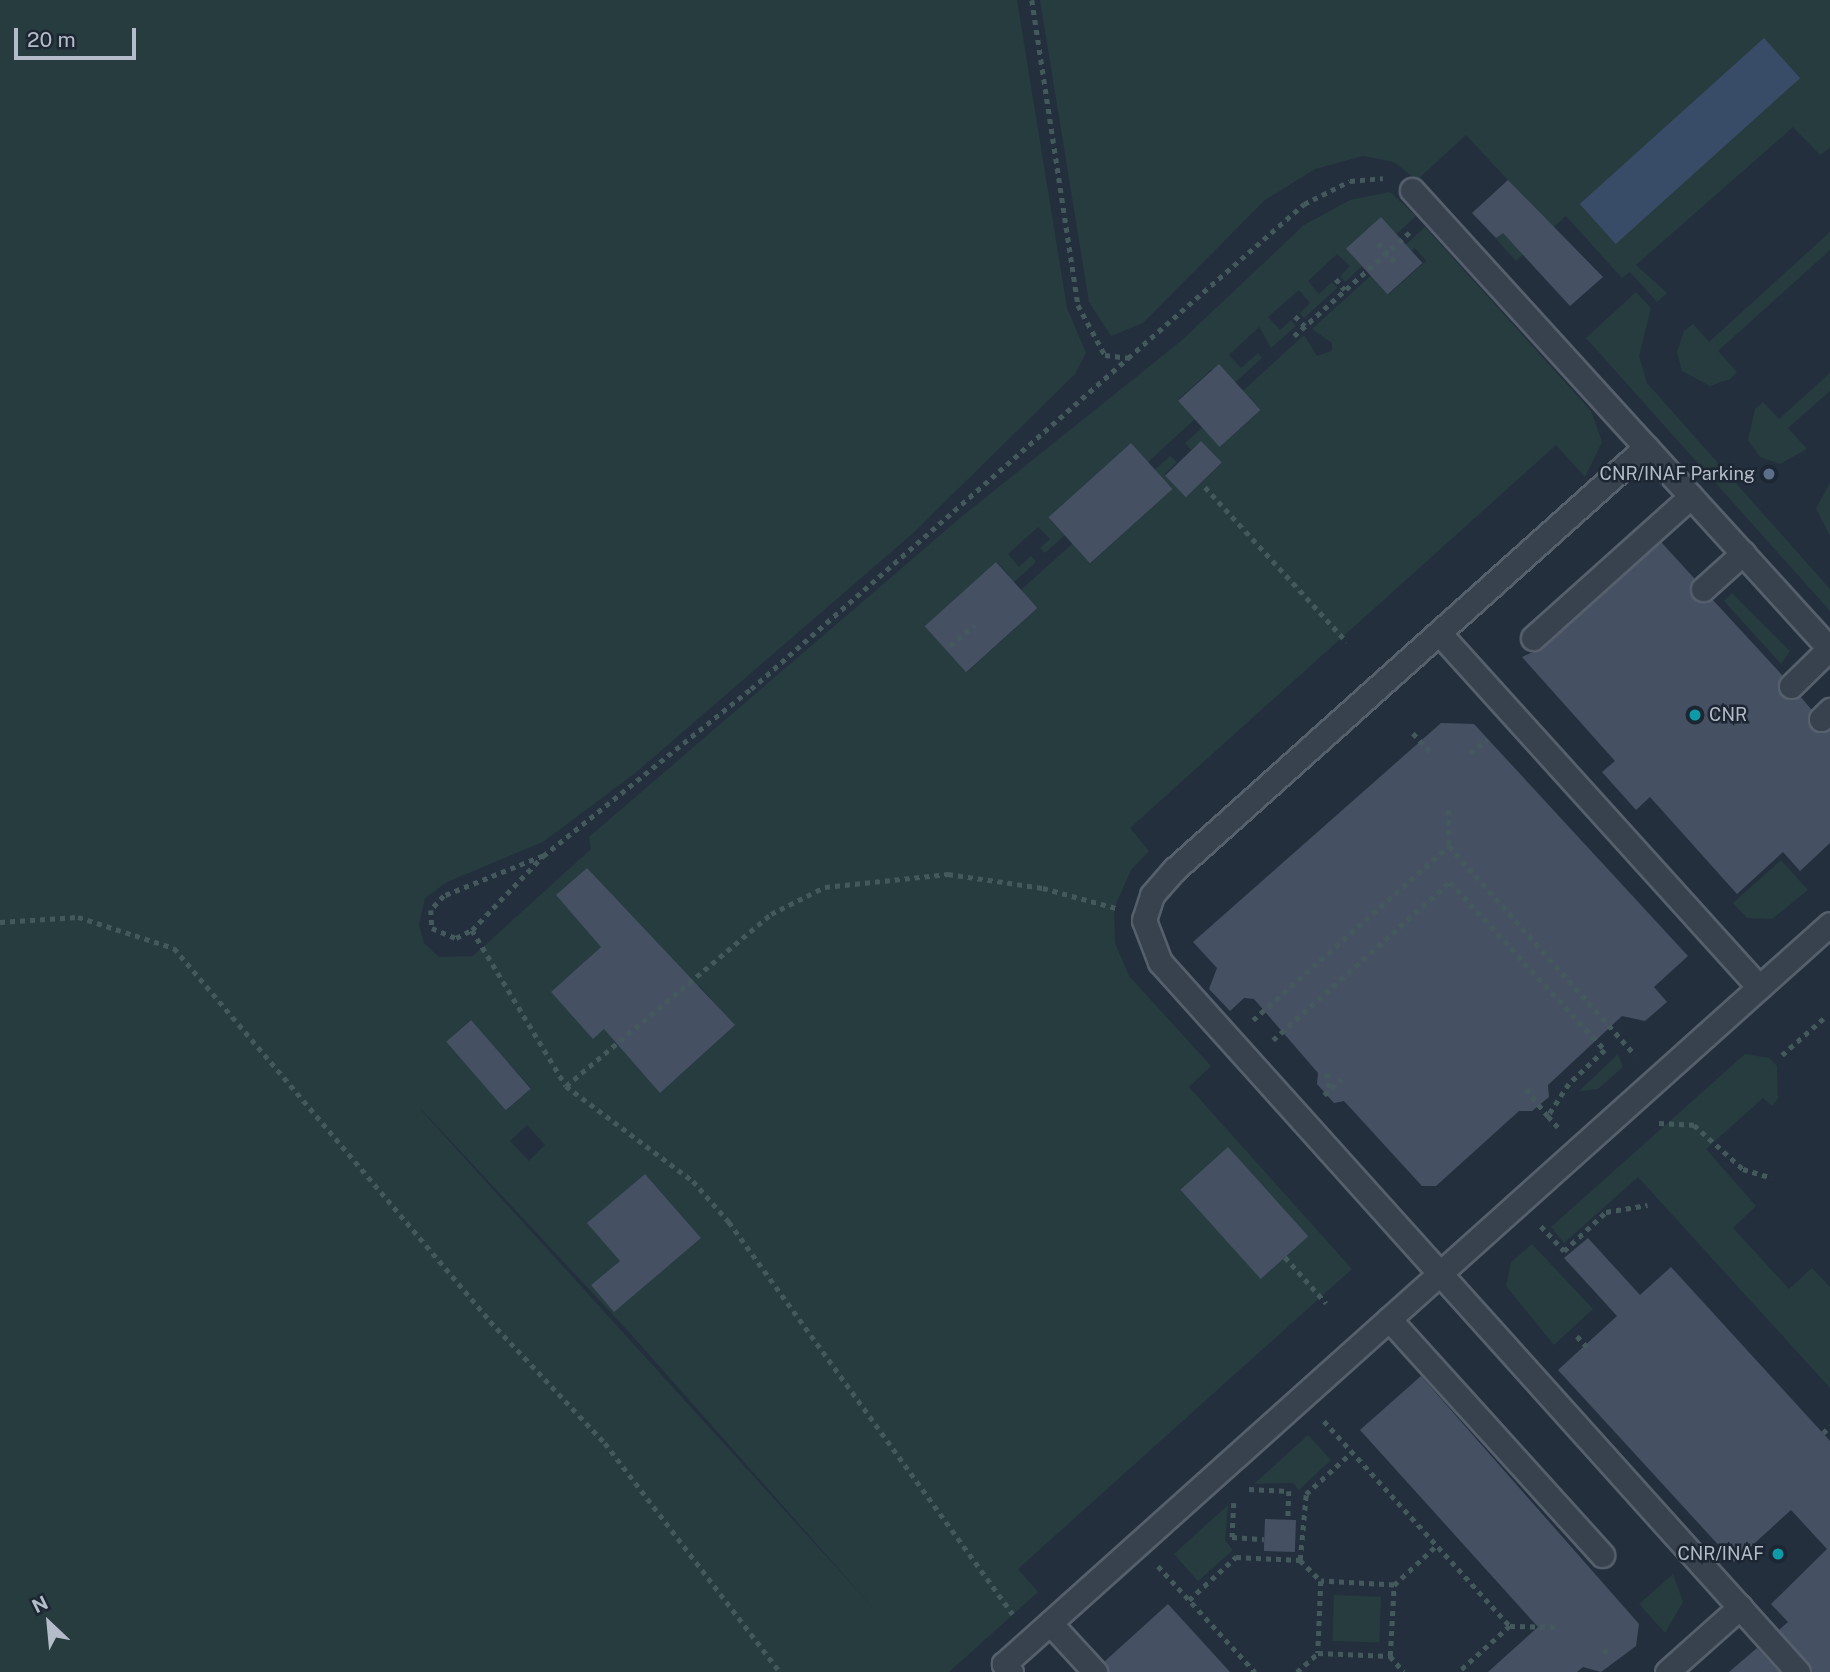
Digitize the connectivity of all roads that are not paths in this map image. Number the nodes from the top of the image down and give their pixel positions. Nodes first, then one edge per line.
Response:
1 (1412, 190) road end
2 (1646, 446) junction
3 (1691, 496) junction
4 (1743, 553) junction
5 (1703, 589) dead end
6 (1440, 634) junction
7 (1533, 638) dead end
8 (1830, 648) edge
9 (1790, 686) dead end
10 (1830, 924) edge
11 (1759, 987) junction
12 (1440, 1274) junction
13 (1389, 1319) junction
14 (1602, 1555) dead end
15 (1740, 1607) junction
16 (1050, 1623) junction
17 (1003, 1669) edge
18 (1094, 1672) edge
19 (1667, 1672) edge
20 (1798, 1672) edge

1 - 2 lane
2 - 3 lane
2 - 6 lane
3 - 4 lane
3 - 7 lane
4 - 5 lane
4 - 8 lane
6 - 11 lane
6 - 12 lane
8 - 9 lane
10 - 11 lane
11 - 12 lane
12 - 13 lane
12 - 15 lane
13 - 14 lane
13 - 16 lane
15 - 19 lane
15 - 20 lane
16 - 17 lane
16 - 18 lane

